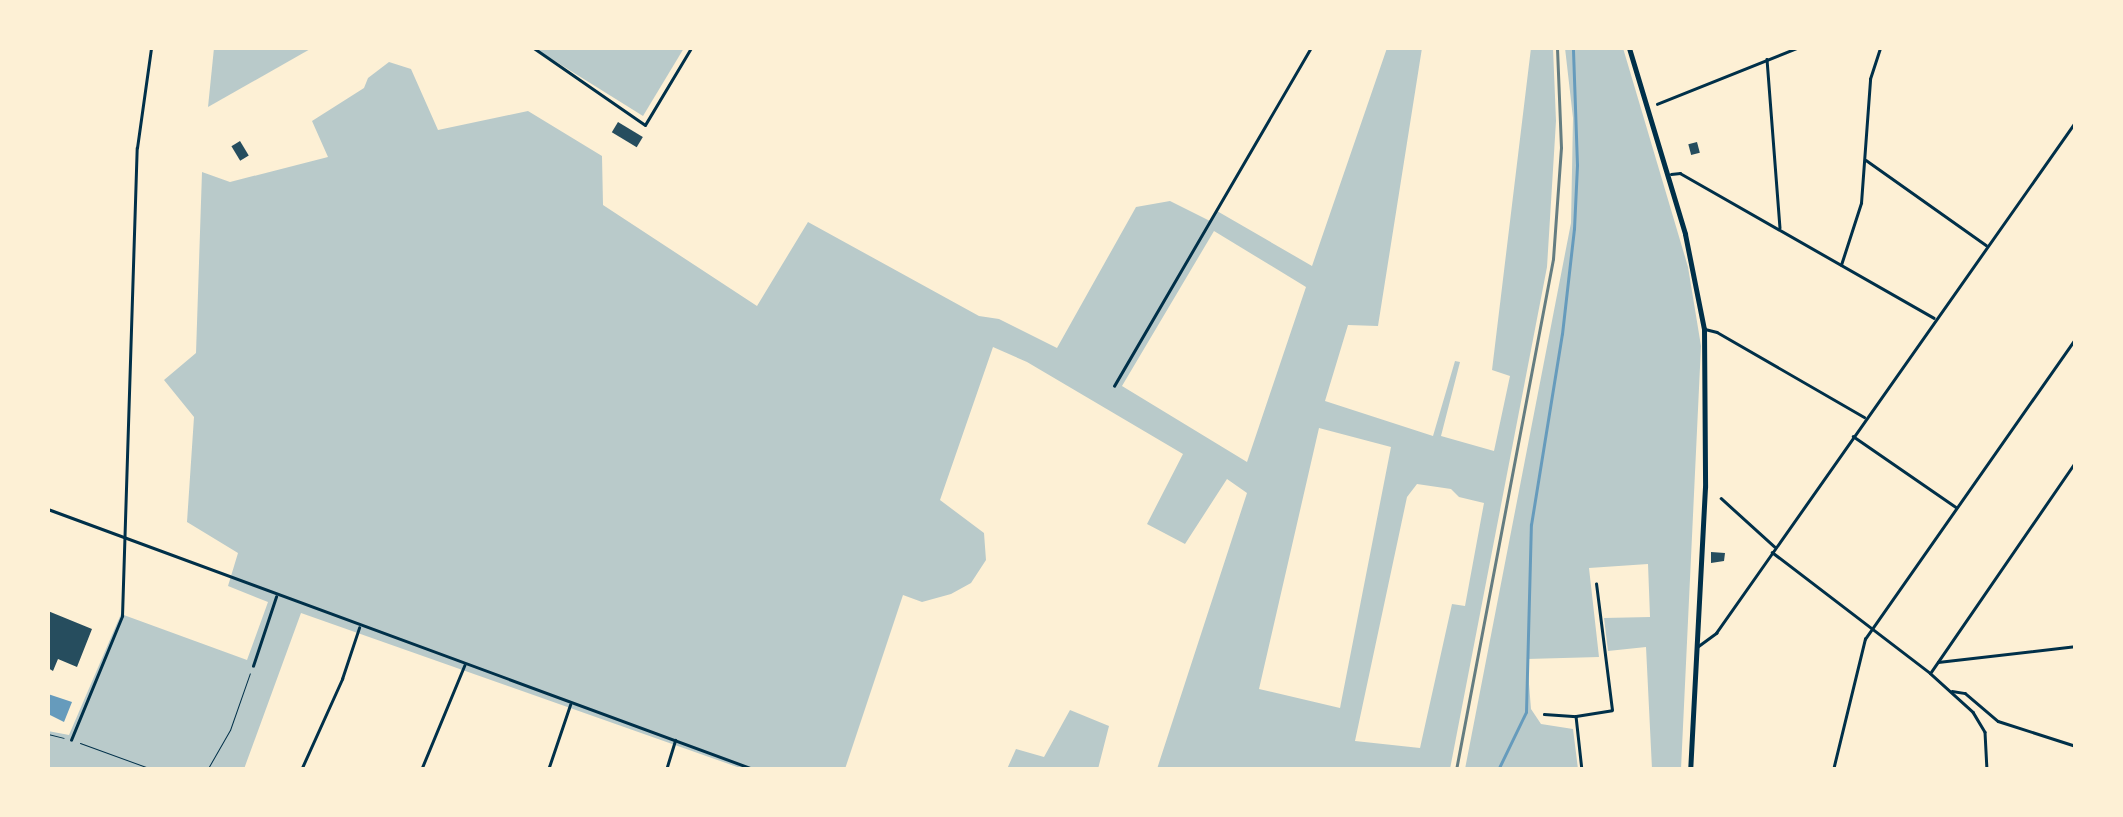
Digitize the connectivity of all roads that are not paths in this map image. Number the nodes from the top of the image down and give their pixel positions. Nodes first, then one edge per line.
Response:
1 (151, 48) edge
2 (534, 48) edge
3 (691, 48) edge
4 (1311, 48) edge
5 (1629, 48) edge
6 (1797, 48) edge
7 (1880, 48) edge
8 (1767, 60) junction
9 (1656, 104) dead end
10 (2076, 122) edge
11 (1866, 160) junction
12 (1668, 175) junction
13 (1780, 230) junction
14 (1988, 246) junction
15 (1841, 264) junction
16 (1935, 319) junction
17 (1704, 329) junction
18 (2076, 338) edge
19 (1114, 386) dead end
20 (1865, 418) junction
21 (1853, 436) junction
22 (2076, 462) edge
23 (1722, 498) dead end
24 (1957, 508) junction
25 (48, 509) edge
26 (125, 539) junction
27 (1775, 547) junction
28 (1772, 552) junction
29 (1596, 584) dead end
30 (276, 596) junction
31 (359, 626) junction
32 (1872, 629) junction
33 (2076, 646) edge
34 (1696, 648) junction
35 (1938, 662) junction
36 (253, 666) road end
37 (464, 666) junction
38 (1930, 673) junction
39 (1951, 692) junction
40 (570, 704) junction
41 (1544, 714) dead end
42 (1576, 716) junction
43 (676, 738) junction
44 (71, 740) road end
45 (2076, 746) edge
46 (301, 770) edge
47 (421, 770) edge
48 (548, 770) edge
49 (666, 770) edge
50 (756, 770) edge
51 (1582, 770) edge
52 (1690, 770) edge
53 (1833, 770) edge
54 (1987, 770) edge

1 - 26 street
2 - 3 street
4 - 19 street
5 - 12 main road
6 - 8 street
7 - 11 street
8 - 9 street
8 - 13 street
10 - 14 street
11 - 14 street
11 - 15 street
12 - 13 street
12 - 17 main road
13 - 15 street
14 - 16 street
15 - 16 street
16 - 20 street
17 - 20 street
17 - 34 main road
18 - 24 street
20 - 21 street
21 - 24 street
21 - 27 street
22 - 35 street
23 - 27 street
24 - 32 street
25 - 26 street
26 - 30 street
26 - 44 street
27 - 28 street
28 - 32 street
28 - 34 street
29 - 42 street
30 - 31 street
30 - 36 street
31 - 37 street
31 - 46 street
32 - 38 street
32 - 53 street
33 - 35 street
34 - 52 main road
35 - 38 street
37 - 40 street
37 - 47 street
38 - 39 street
39 - 45 street
39 - 54 street
40 - 43 street
40 - 48 street
41 - 42 street
42 - 51 street
43 - 49 street
43 - 50 street

